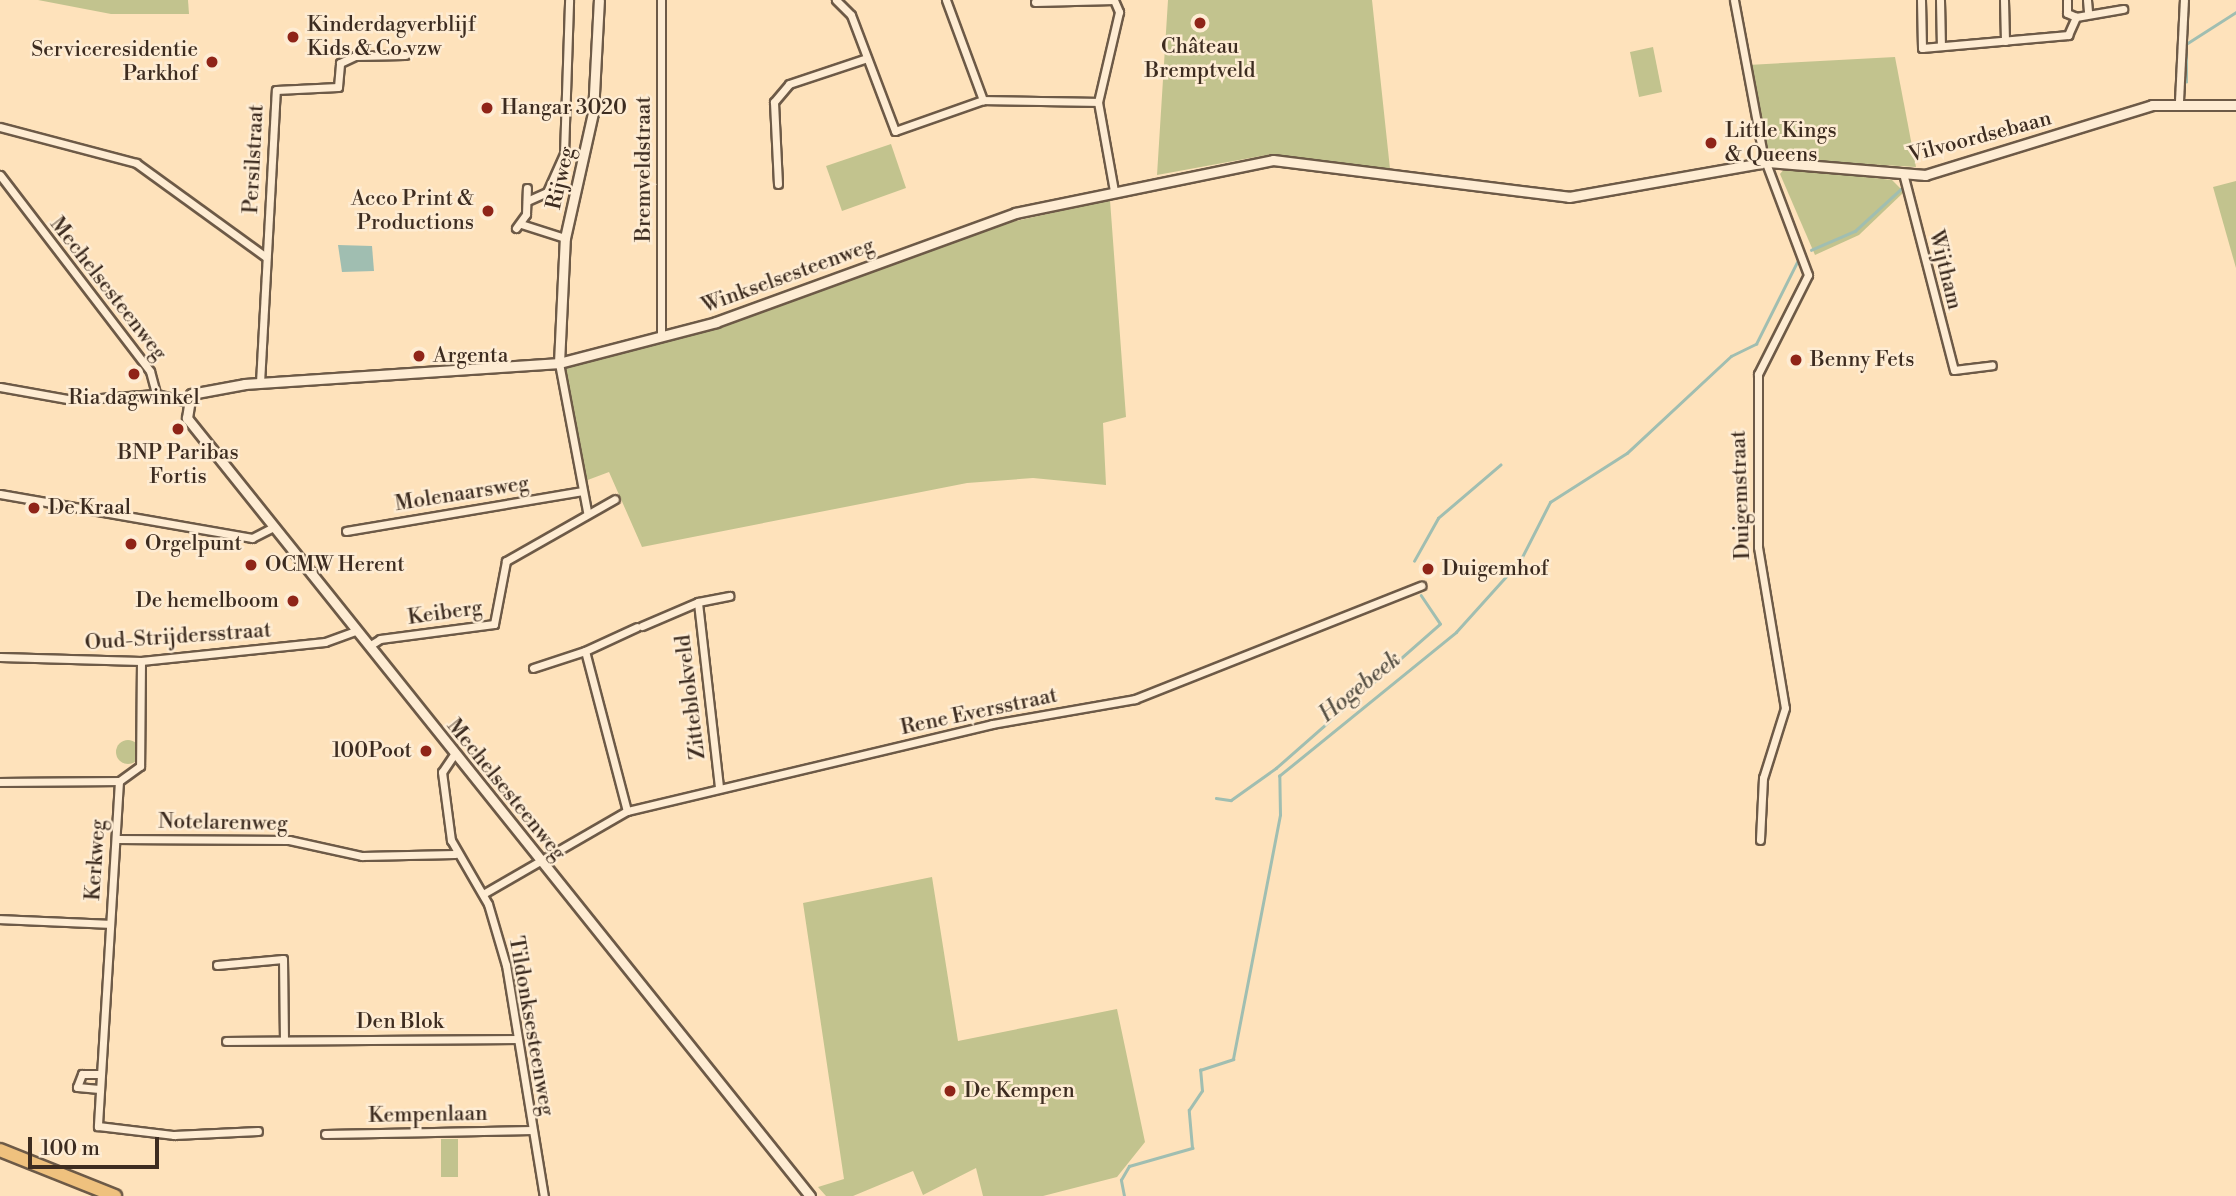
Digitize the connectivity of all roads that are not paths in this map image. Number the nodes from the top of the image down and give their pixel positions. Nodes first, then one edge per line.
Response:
1 (569, 0) edge
2 (599, 0) edge
3 (661, 0) edge
4 (836, 0) edge
5 (946, 0) edge
6 (1736, 0) edge
7 (1921, 0) edge
8 (1940, 0) edge
9 (2004, 0) edge
10 (2067, 0) edge
11 (2087, 0) edge
12 (2184, 0) edge
13 (1035, 2) dead end
14 (2123, 9) dead end
15 (2088, 12) junction
16 (2076, 18) junction
17 (2005, 41) junction
18 (1941, 46) junction
19 (405, 55) dead end
20 (867, 58) junction
21 (984, 100) junction
22 (2179, 101) junction
23 (1098, 102) junction
24 (2236, 105) edge
25 (0, 127) edge
26 (1768, 162) junction
27 (0, 175) edge
28 (1398, 177) joint
29 (1905, 177) junction
30 (778, 184) dead end
31 (527, 188) dead end
32 (1114, 191) junction
33 (527, 201) junction
34 (565, 238) junction
35 (266, 257) junction
36 (661, 337) junction
37 (559, 363) junction
38 (1992, 365) dead end
39 (260, 383) junction
40 (0, 387) edge
41 (156, 394) junction
42 (185, 401) junction
43 (583, 491) junction
44 (0, 494) edge
45 (615, 499) dead end
46 (587, 512) junction
47 (274, 527) junction
48 (346, 531) dead end
49 (1421, 586) dead end
50 (729, 596) dead end
51 (698, 602) junction
52 (356, 631) junction
53 (369, 646) junction
54 (585, 651) junction
55 (0, 657) edge
56 (141, 661) junction
57 (533, 667) dead end
58 (454, 753) junction
59 (119, 781) junction
60 (0, 782) edge
61 (719, 787) junction
62 (627, 811) junction
63 (116, 839) junction
64 (1760, 840) dead end
65 (455, 854) junction
66 (542, 863) junction
67 (483, 894) junction
68 (0, 919) edge
69 (109, 924) junction
70 (217, 965) dead end
71 (516, 1039) junction
72 (284, 1040) junction
73 (226, 1041) dead end
74 (99, 1074) junction
75 (99, 1089) junction
76 (532, 1130) junction
77 (258, 1131) dead end
78 (325, 1135) dead end
79 (0, 1150) edge
80 (0, 1156) edge
81 (94, 1196) edge
82 (115, 1196) edge
83 (544, 1196) edge
84 (810, 1196) edge

1 - 33 street
2 - 34 street, Rijweg
3 - 36 street, Bremveldstraat
4 - 20 street
5 - 21 street
6 - 26 street, Duigemstraat
7 - 18 street
8 - 18 street
9 - 17 street
10 - 16 street
11 - 15 street
12 - 22 street
13 - 23 street
14 - 15 street
15 - 16 street
16 - 17 street
17 - 18 street
19 - 35 street, Persilstraat
20 - 21 street
20 - 30 street
21 - 23 street
22 - 24 street, Vilvoordsebaan
22 - 29 street, Vilvoordsebaan
23 - 32 street
25 - 35 street
26 - 28 street, Vilvoordsebaan
26 - 29 street, Vilvoordsebaan
26 - 64 street, Duigemstraat
27 - 41 street, Mechelsesteenweg
28 - 32 street, Winkselsesteenweg
29 - 38 street, Wijtham
31 - 33 street
32 - 36 street, Winkselsesteenweg
33 - 34 street
34 - 37 street, Rijweg
35 - 39 street, Persilstraat
36 - 37 street, Winkselsesteenweg
37 - 39 street, Winkselsesteenweg
37 - 43 street
39 - 42 street, Winkselsesteenweg
40 - 41 street
41 - 42 street
42 - 47 street, Mechelsesteenweg
43 - 46 street
43 - 48 street, Molenaarsweg
44 - 47 street
45 - 46 street, Keiberg
46 - 53 street, Keiberg
47 - 52 street, Mechelsesteenweg
49 - 61 street, Rene Eversstraat
50 - 51 street, Zitteblokveld
51 - 54 street, Zitteblokveld
51 - 61 street, Zitteblokveld
52 - 53 street, Mechelsesteenweg
52 - 56 street, Oud-Strijdersstraat
53 - 58 street, Mechelsesteenweg
54 - 57 street, Zitteblokveld
54 - 62 street
55 - 56 street, Oud-Strijdersstraat
56 - 59 street
58 - 65 street, Tildonksesteenweg
58 - 66 street, Mechelsesteenweg
59 - 60 street
59 - 63 street, Kerkweg
61 - 62 street, Rene Eversstraat
62 - 66 street, Rene Eversstraat
63 - 65 street, Notelarenweg
63 - 69 street, Kerkweg
65 - 67 street, Tildonksesteenweg
66 - 67 street, Rene Eversstraat
66 - 84 street, Mechelsesteenweg
67 - 71 street, Tildonksesteenweg
68 - 69 street
69 - 74 street, Kerkweg
70 - 72 street
71 - 72 street, Den Blok
71 - 76 street, Tildonksesteenweg
72 - 73 street, Den Blok
74 - 75 street, Kerkweg
74 - 75 street
75 - 77 street, Kerkweg
76 - 78 street, Kempenlaan
76 - 83 street, Tildonksesteenweg
79 - 82 main road
80 - 81 main road

